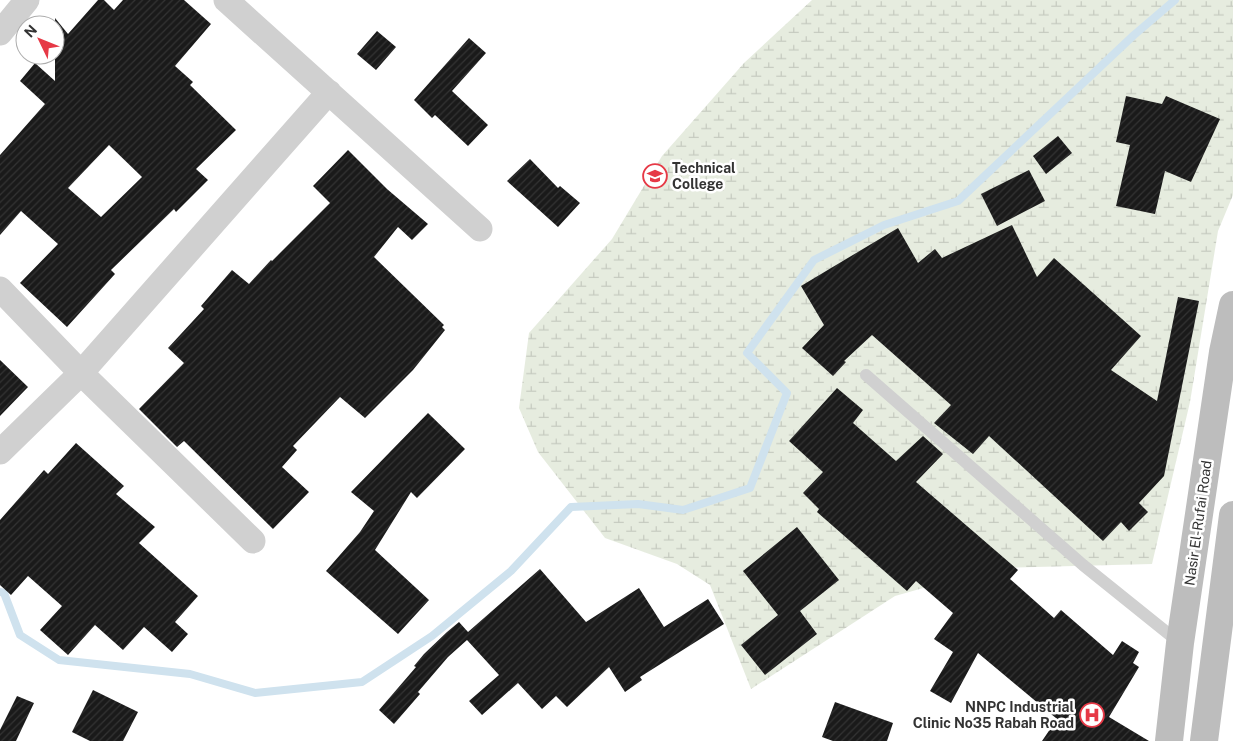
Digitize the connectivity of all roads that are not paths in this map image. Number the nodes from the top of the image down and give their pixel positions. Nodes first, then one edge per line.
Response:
1 (27, 0) edge
2 (226, 0) edge
3 (0, 33) edge
4 (329, 92) junction
5 (480, 229) dead end
6 (0, 289) edge
7 (1233, 305) edge
8 (81, 373) junction
9 (866, 376) dead end
10 (0, 452) edge
11 (1232, 529) edge
12 (253, 540) dead end
13 (1180, 643) junction
14 (1169, 741) edge
15 (1204, 741) edge

1 - 3 street
2 - 4 street
4 - 5 street
4 - 8 street
6 - 8 street
7 - 13 main road, Nasir El-Rufai Road
8 - 10 street
8 - 12 street
9 - 13 lane
11 - 15 main road
13 - 14 main road, Nasir El-Rufai Road

